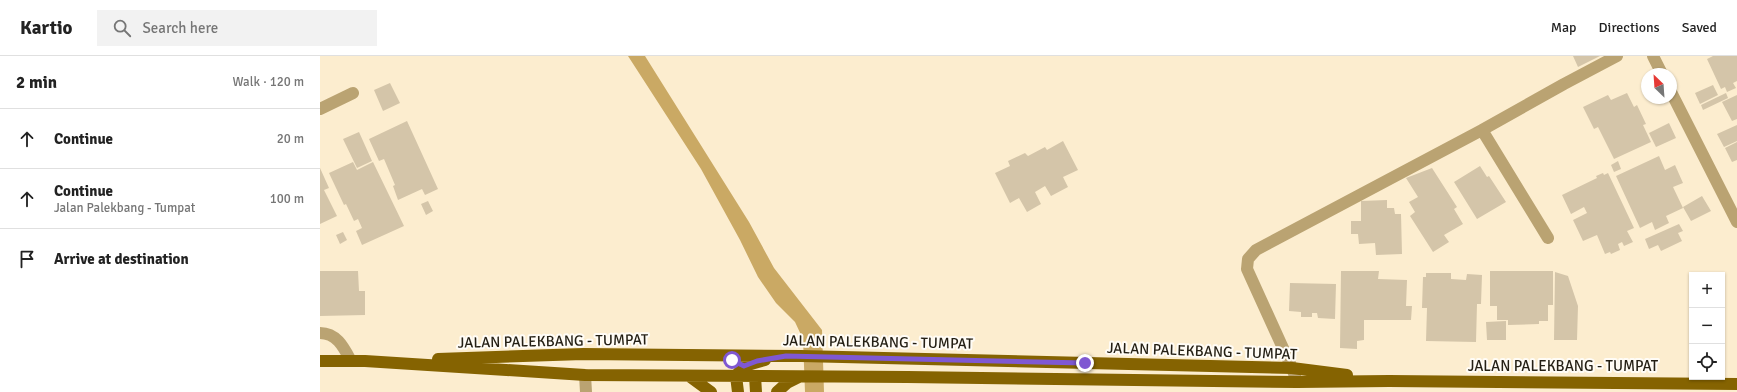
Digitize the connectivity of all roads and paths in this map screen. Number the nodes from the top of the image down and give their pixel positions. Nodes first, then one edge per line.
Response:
1 (1617, 56) edge
2 (1652, 56) edge
3 (1659, 68) edge
4 (353, 93) dead end
5 (1677, 104) edge
6 (320, 108) edge
7 (1482, 130) junction
8 (1737, 222) edge
9 (1548, 238) dead end
10 (320, 333) edge
11 (713, 355) junction
12 (786, 356) junction
13 (320, 361) edge
14 (351, 361) junction
15 (365, 361) junction
16 (744, 366) junction
17 (1292, 368) junction
18 (585, 375) junction
19 (689, 376) junction
20 (736, 376) junction
21 (755, 376) junction
22 (802, 376) junction
23 (1389, 381) junction
24 (1297, 382) junction
25 (1737, 384) edge
26 (586, 392) edge
27 (711, 392) edge
28 (738, 392) edge
29 (756, 392) edge
30 (777, 392) edge

1 - 7 street
2 - 3 street
4 - 6 street
5 - 8 street
7 - 9 street
7 - 17 street
10 - 14 street
11 - 12 main road, JALAN PALEKBANG - TUMPAT
11 - 15 main road, JALAN PALEKBANG - TUMPAT
11 - 16 main road
12 - 16 main road
12 - 17 main road, JALAN PALEKBANG - TUMPAT
13 - 14 main road, JALAN PALEKBANG - TUMPAT
14 - 15 main road, JALAN PALEKBANG - TUMPAT
15 - 18 main road, JALAN PALEKBANG - TUMPAT
16 - 20 main road
16 - 21 main road
17 - 23 main road, JALAN PALEKBANG - TUMPAT
17 - 24 street
18 - 19 main road, JALAN PALEKBANG - TUMPAT
18 - 26 street
19 - 20 main road, JALAN PALEKBANG - TUMPAT
19 - 27 main road
20 - 21 main road, JALAN PALEKBANG - TUMPAT
20 - 28 main road
21 - 22 main road, JALAN PALEKBANG - TUMPAT
21 - 29 main road
22 - 24 main road, JALAN PALEKBANG - TUMPAT
22 - 30 main road
23 - 24 main road, JALAN PALEKBANG - TUMPAT
23 - 25 main road, JALAN PALEKBANG - TUMPAT

